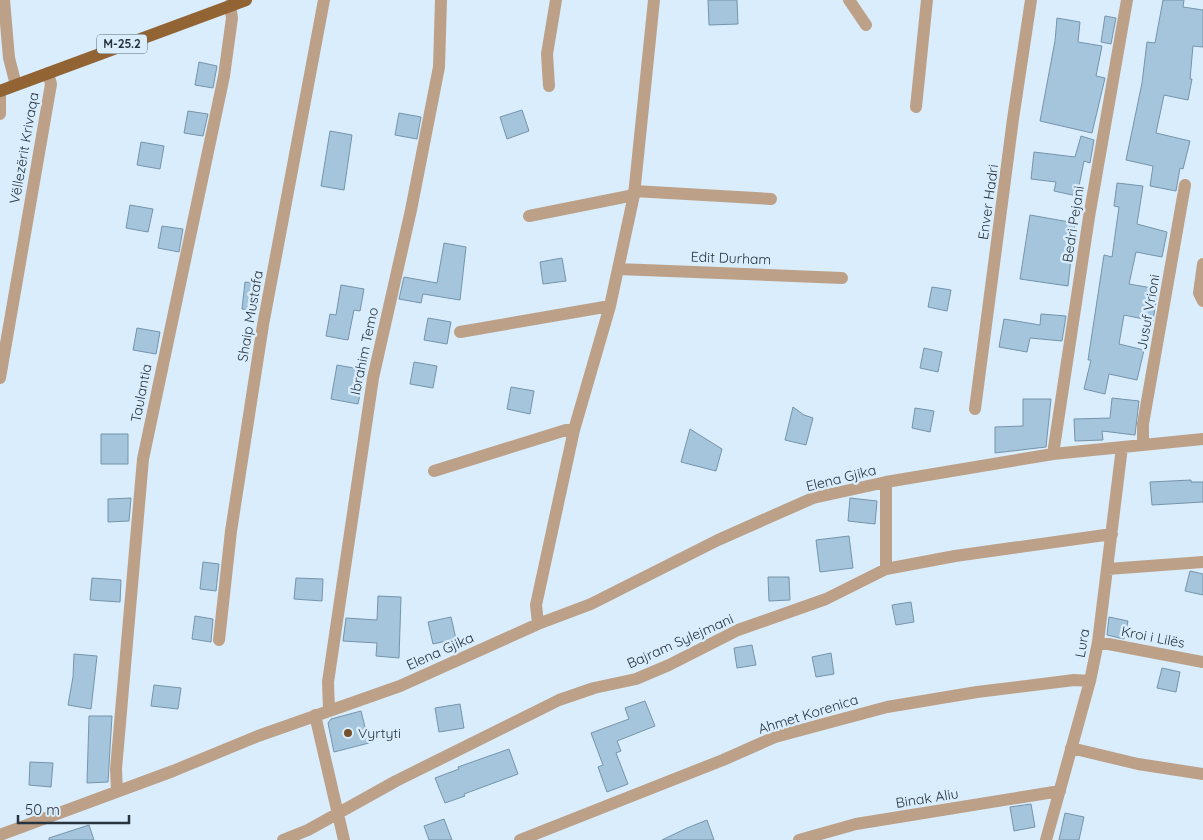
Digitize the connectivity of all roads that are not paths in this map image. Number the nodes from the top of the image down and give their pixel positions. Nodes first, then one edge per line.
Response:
1 (4, 0) edge
2 (246, 0) edge
3 (324, 0) edge
4 (441, 0) edge
5 (556, 0) edge
6 (654, 0) edge
7 (850, 0) edge
8 (927, 0) edge
9 (1032, 0) edge
10 (1127, 0) edge
11 (230, 5) junction
12 (866, 25) dead end
13 (48, 73) junction
14 (16, 85) junction
15 (549, 86) dead end
16 (0, 91) edge
17 (916, 107) dead end
18 (0, 114) edge
19 (1185, 185) dead end
20 (634, 193) junction
21 (771, 199) dead end
22 (529, 216) dead end
23 (1203, 264) edge
24 (618, 270) junction
25 (842, 278) dead end
26 (1203, 301) edge
27 (610, 306) junction
28 (460, 332) dead end
29 (0, 378) edge
30 (975, 408) dead end
31 (574, 430) junction
32 (1203, 439) edge
33 (1143, 445) junction
34 (1122, 447) junction
35 (1053, 454) junction
36 (434, 471) dead end
37 (886, 482) junction
38 (1112, 534) junction
39 (1203, 562) edge
40 (886, 569) junction
41 (1108, 570) junction
42 (538, 624) junction
43 (219, 640) dead end
44 (1098, 642) junction
45 (1203, 662) edge
46 (1090, 681) junction
47 (329, 710) junction
48 (315, 715) junction
49 (1071, 748) junction
50 (1203, 774) edge
51 (1060, 791) junction
52 (116, 792) junction
53 (338, 814) junction
54 (0, 835) edge
55 (283, 840) edge
56 (344, 840) edge
57 (520, 840) edge
58 (799, 840) edge
59 (1046, 840) edge

1 - 14 street
2 - 11 main road, M-25.2
3 - 43 street, Shaip Mustafa
4 - 47 street, Ibrahim Temo
5 - 15 street
6 - 20 street
7 - 12 street
8 - 17 street
9 - 30 street, Enver Hadri
10 - 35 street, Bedri Pejani
11 - 13 main road, M-25.2
11 - 52 street, Taulantia
13 - 14 main road, M-25.2
13 - 29 street, Vëllezërit Krivaqa
14 - 16 main road, M-25.2
16 - 18 street
19 - 33 street, Jusuf Vrioni
20 - 21 street
20 - 22 street
20 - 24 street
23 - 26 street
24 - 25 street, Edit Durham
24 - 27 street
27 - 28 street
27 - 31 street
31 - 36 street
31 - 42 street
32 - 33 street, Elena Gjika
33 - 34 street, Elena Gjika
34 - 35 street, Elena Gjika
34 - 38 street, Lura
35 - 37 street, Elena Gjika
37 - 40 street, Elena Gjika
37 - 42 street, Elena Gjika
38 - 40 street, Bajram Sylejmani
38 - 41 street, Lura
39 - 41 street
40 - 53 street, Bajram Sylejmani
41 - 44 street, Lura
42 - 47 street, Elena Gjika
44 - 45 street, Kroi i Lilës
44 - 46 street, Lura
46 - 49 street, Lura
46 - 57 street, Ahmet Korenica
47 - 48 street, Elena Gjika
48 - 52 street, Elena Gjika
48 - 53 street
49 - 50 street
49 - 51 street, Lura
51 - 58 street, Binak Aliu
51 - 59 street, Lura
52 - 54 street, Elena Gjika
53 - 55 street, Bajram Sylejmani
53 - 56 street

